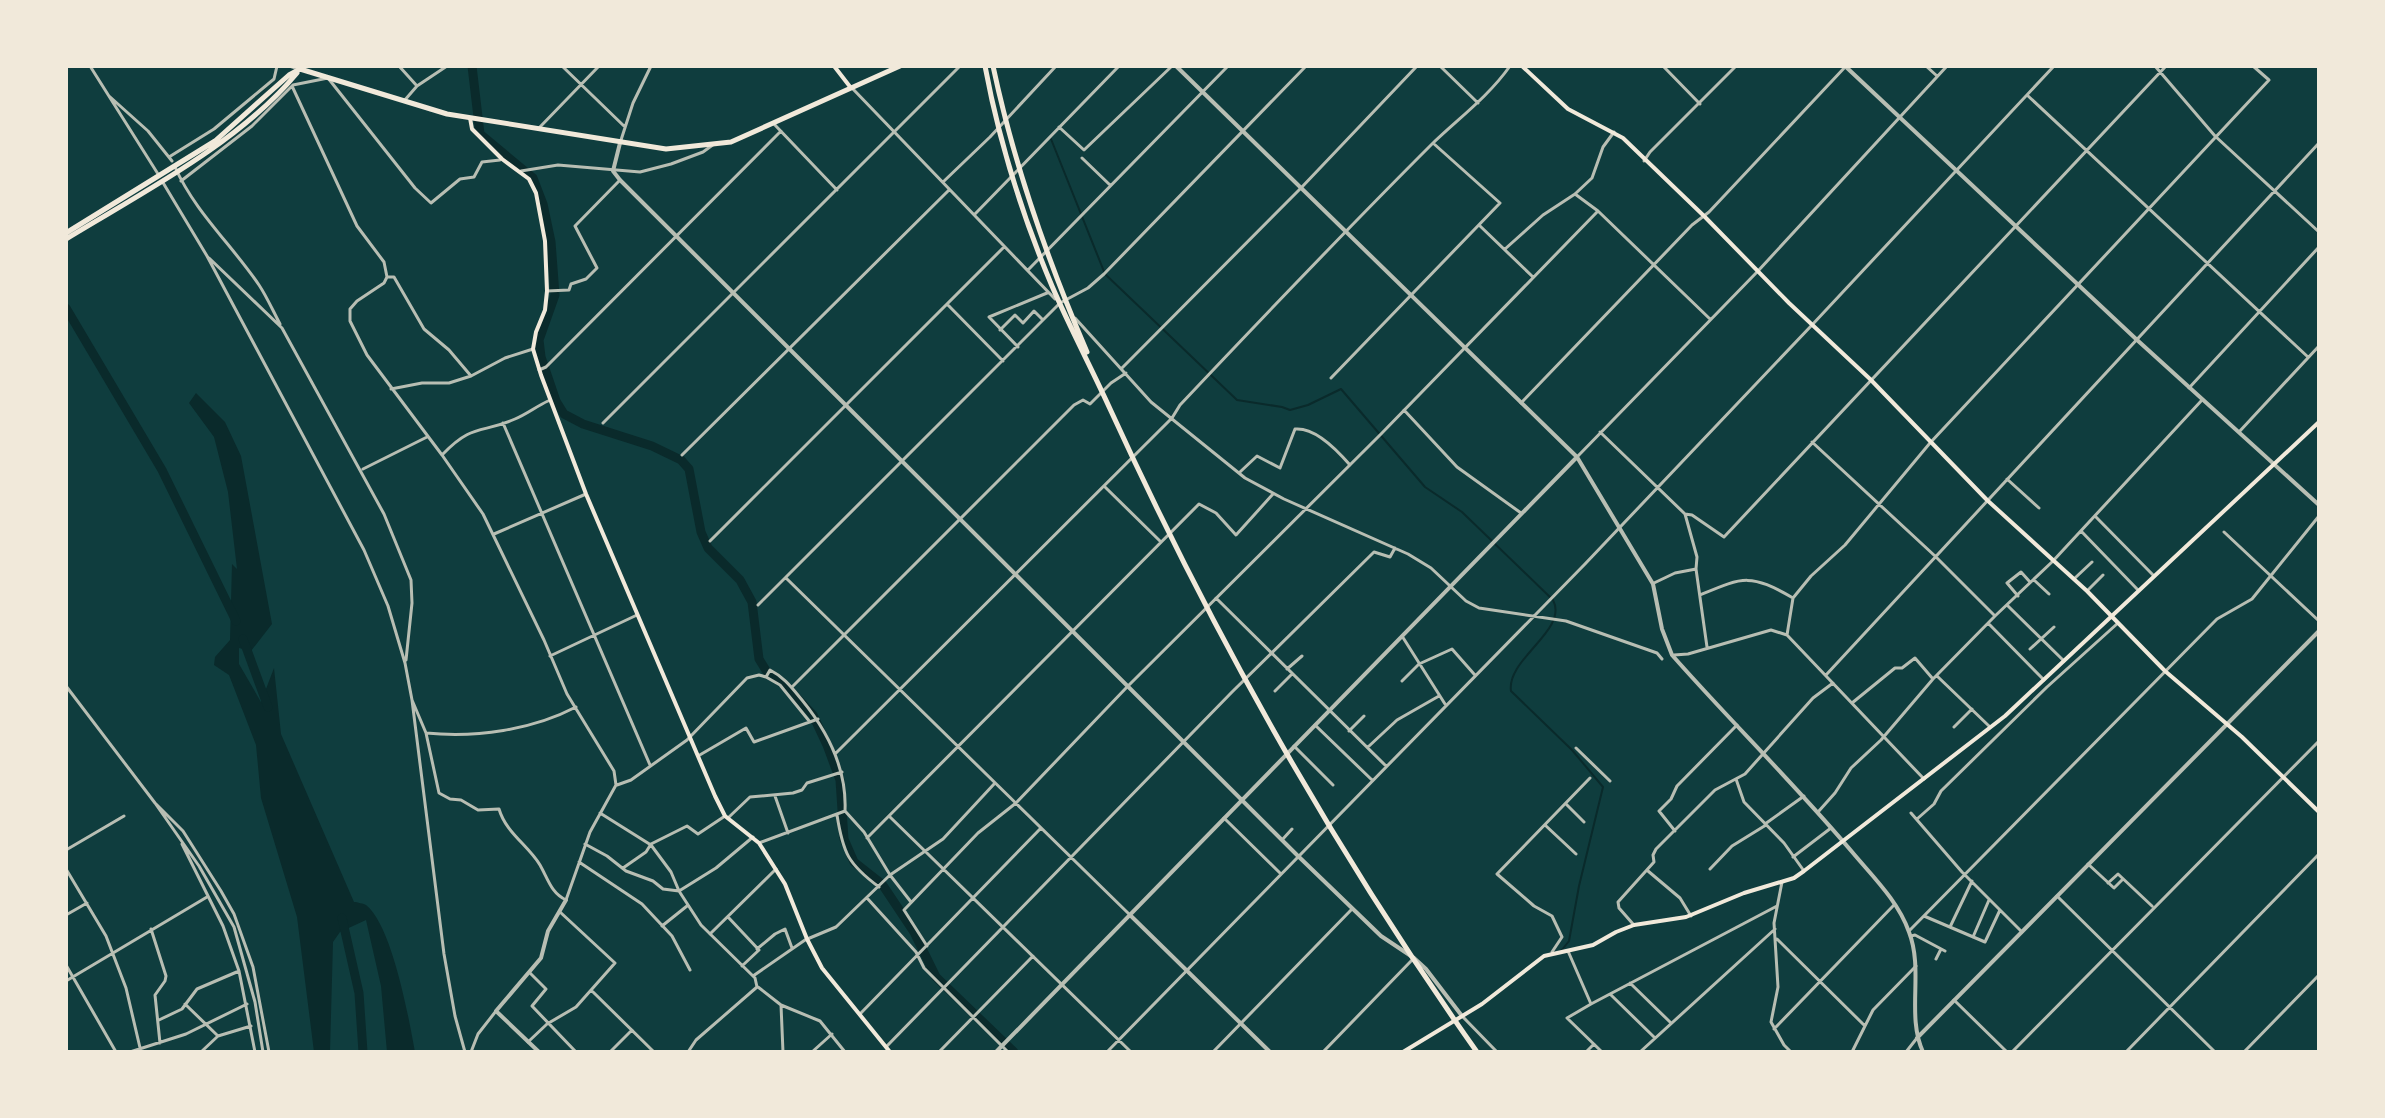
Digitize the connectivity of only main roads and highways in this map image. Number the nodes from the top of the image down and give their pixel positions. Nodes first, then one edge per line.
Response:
1 (834, 66) edge
2 (900, 66) edge
3 (985, 66) edge
4 (993, 66) edge
5 (1522, 66) edge
6 (301, 68) edge
7 (851, 88) junction
8 (470, 118) junction
9 (66, 236) edge
10 (1108, 405) junction
11 (2319, 422) edge
12 (2111, 615) junction
13 (2319, 812) edge
14 (890, 1052) edge
15 (1403, 1052) edge
16 (1477, 1052) edge

1 - 7 main road
2 - 7 highway
3 - 10 highway
4 - 10 highway
5 - 12 main road
6 - 8 highway
6 - 9 highway
7 - 8 highway
8 - 14 main road
10 - 16 highway
11 - 12 main road
12 - 13 main road
12 - 15 main road

